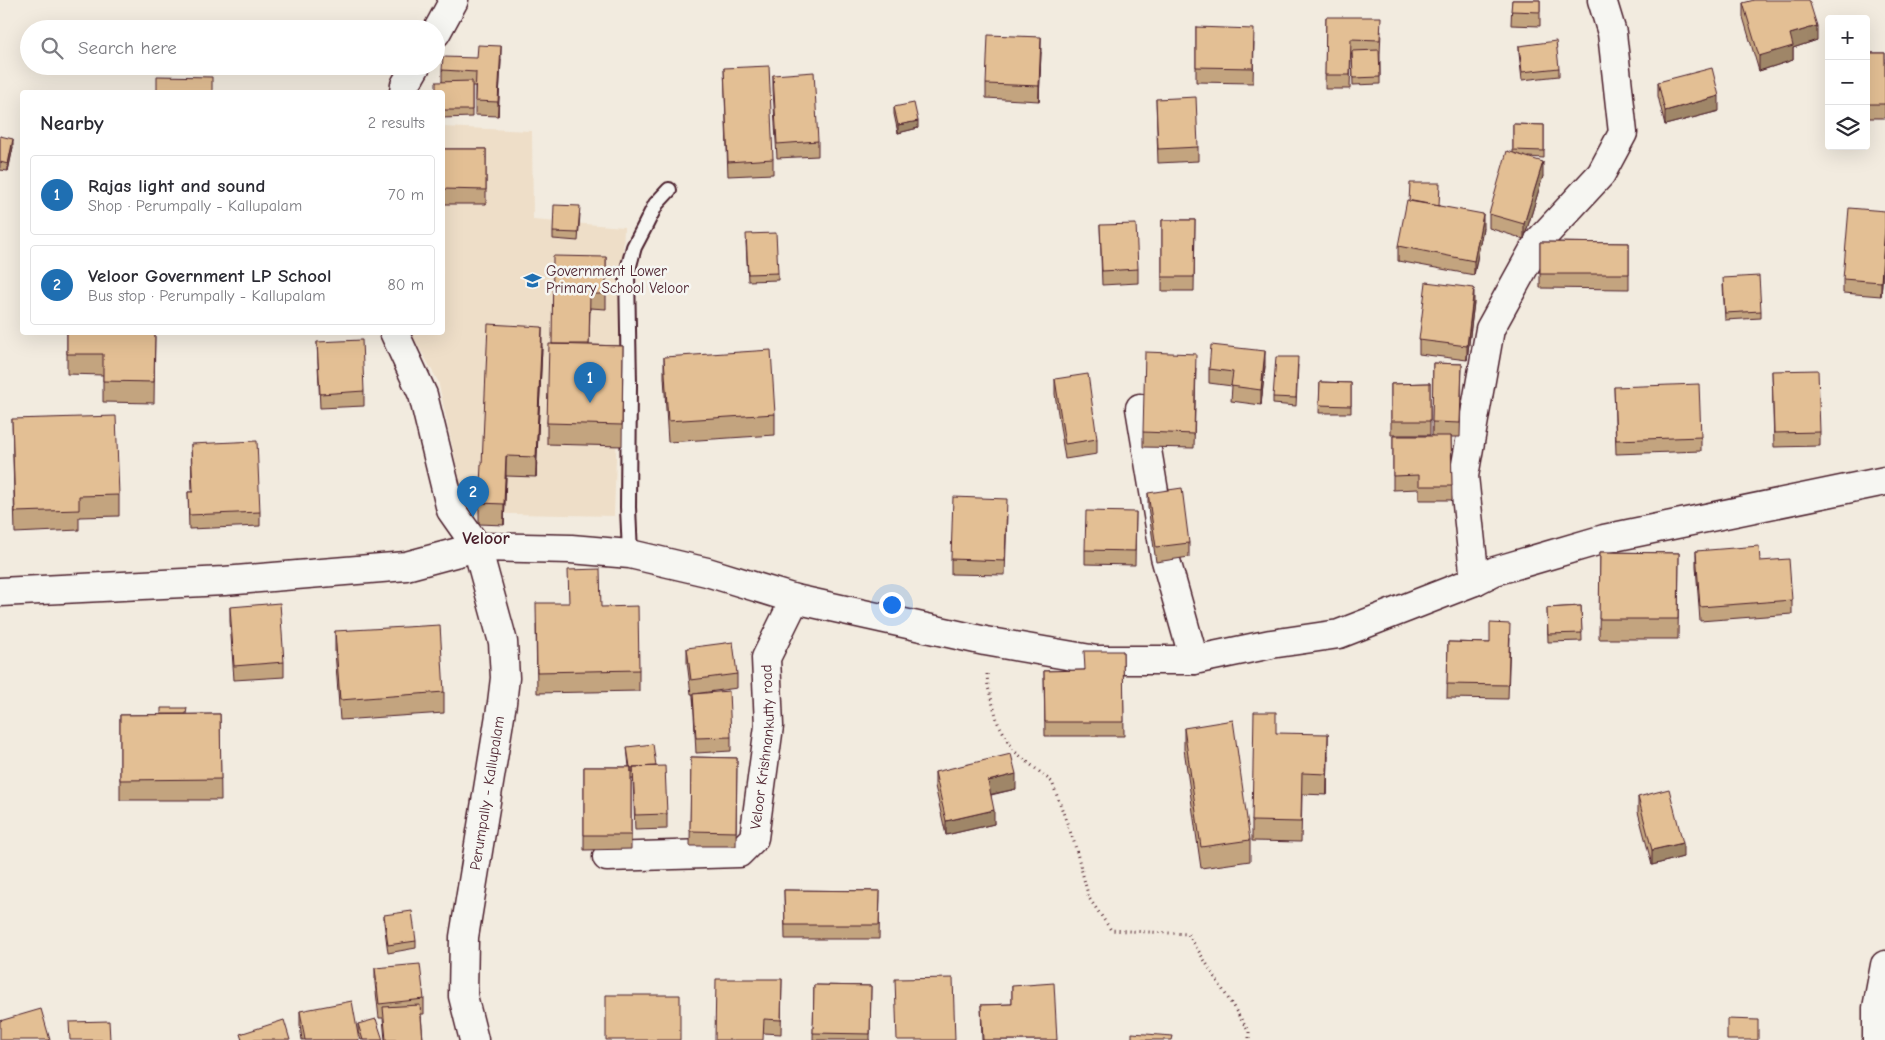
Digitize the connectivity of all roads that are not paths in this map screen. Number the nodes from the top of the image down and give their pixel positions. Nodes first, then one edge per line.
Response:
1 (454, 0) edge
2 (1602, 0) edge
3 (443, 20) edge
4 (411, 75) edge
5 (404, 90) edge
6 (669, 190) dead end
7 (395, 335) edge
8 (1140, 408) dead end
9 (1885, 481) edge
10 (477, 547) junction
11 (630, 554) junction
12 (1475, 581) junction
13 (0, 592) edge
14 (795, 599) junction
15 (1194, 660) junction
16 (607, 856) dead end
17 (1885, 965) edge
18 (474, 1040) edge
19 (1877, 1040) edge

1 - 3 street
2 - 12 street
4 - 5 street
6 - 11 lane
7 - 10 street
8 - 15 street
9 - 12 street
10 - 11 street
10 - 13 street
10 - 18 street, Perumpally - Kallupalam
11 - 14 street
12 - 15 street
14 - 15 street
14 - 16 street, Veloor Krishnankutty road
17 - 19 street

